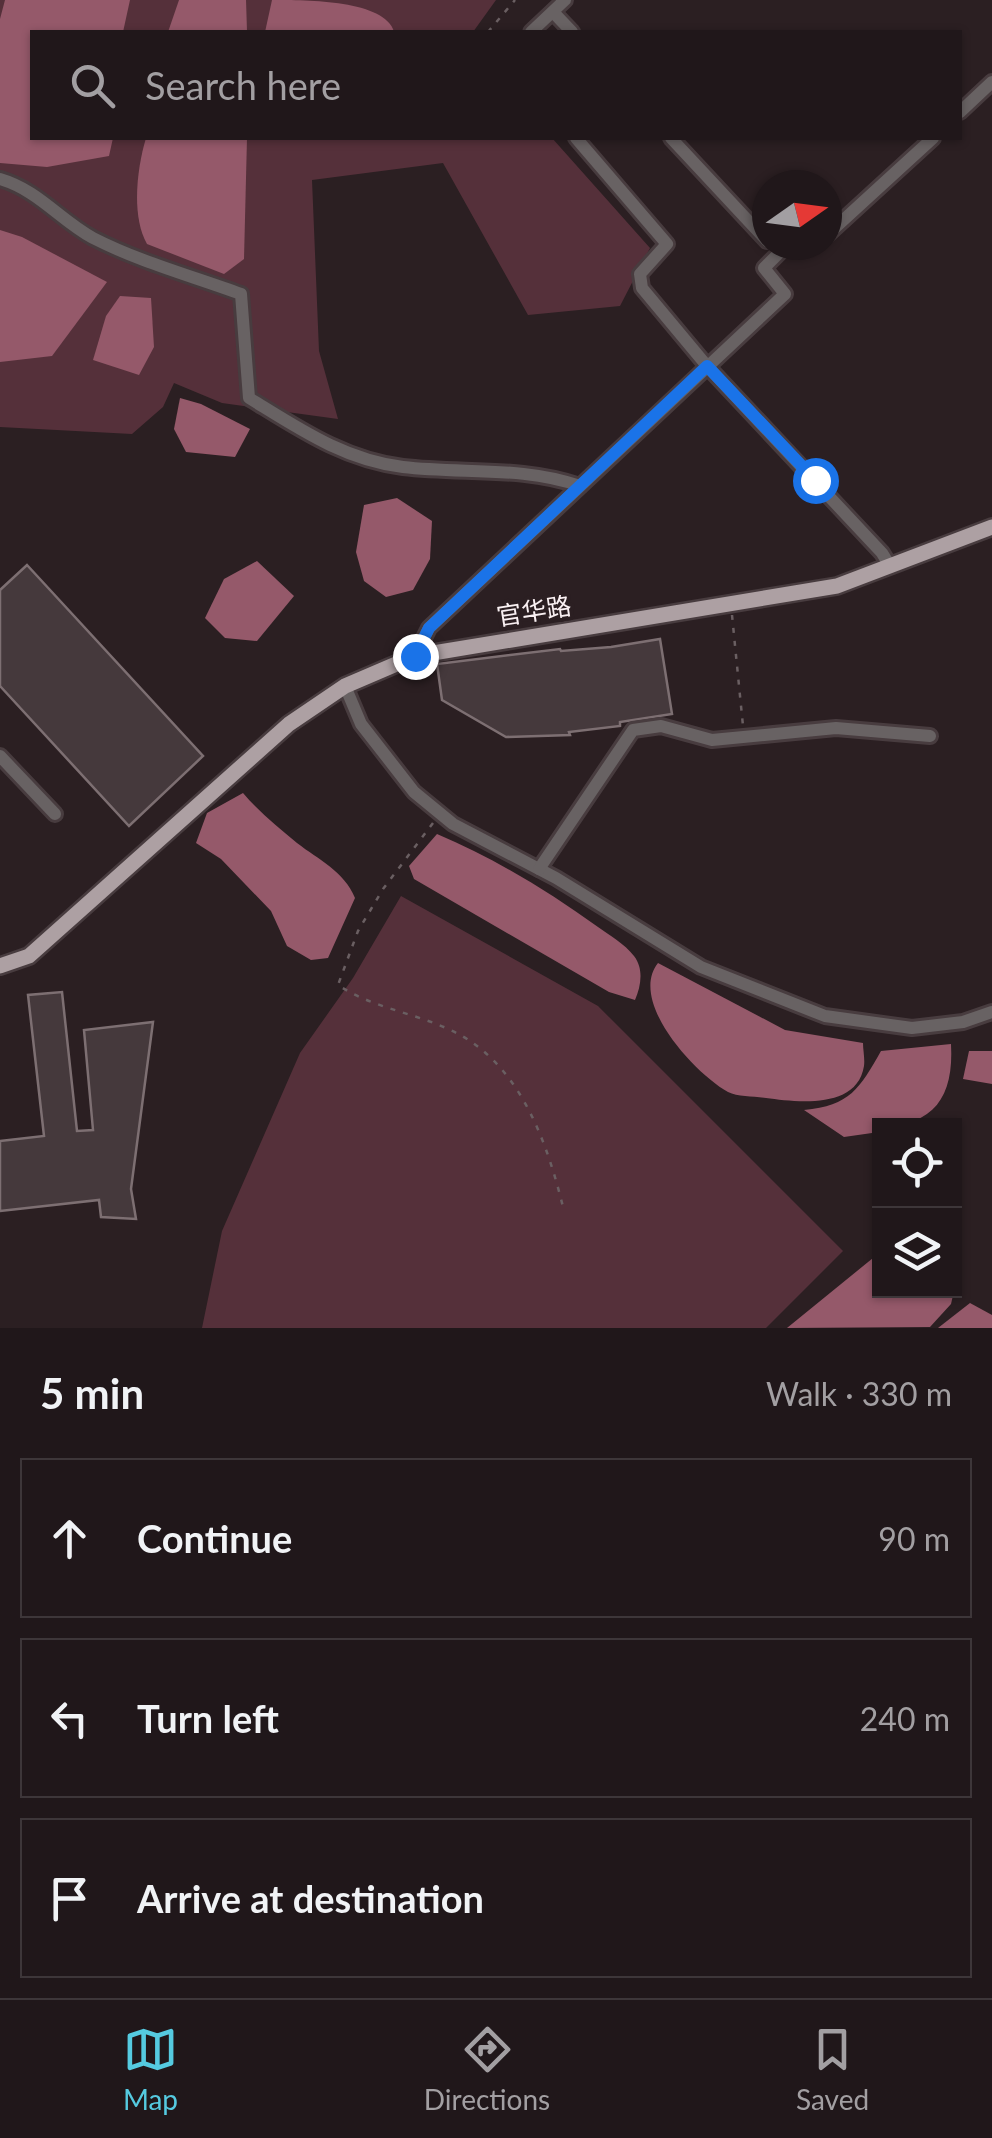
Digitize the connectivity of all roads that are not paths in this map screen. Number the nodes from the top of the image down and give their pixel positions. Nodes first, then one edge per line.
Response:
1 (565, 0) edge
2 (553, 12) junction
3 (533, 30) edge
4 (570, 30) edge
5 (992, 82) edge
6 (962, 110) edge
7 (578, 140) edge
8 (672, 140) edge
9 (931, 140) edge
10 (0, 179) edge
11 (842, 221) edge
12 (752, 222) edge
13 (768, 260) edge
14 (707, 366) junction
15 (580, 486) junction
16 (992, 527) edge
17 (890, 566) junction
18 (415, 656) junction
19 (345, 686) junction
20 (930, 736) dead end
21 (0, 756) edge
22 (56, 814) dead end
23 (540, 869) junction
24 (0, 966) edge
25 (992, 1012) edge

1 - 2 street
2 - 3 street
2 - 4 street
5 - 6 street
7 - 14 street
8 - 12 street
9 - 11 street
10 - 15 street
13 - 14 street
14 - 15 street
14 - 17 street
15 - 18 street
16 - 17 main road, 官华路
17 - 18 main road, 官华路
18 - 19 main road, 官华路
19 - 23 street
19 - 24 main road, 官华路
20 - 23 street
21 - 22 street
23 - 25 street

